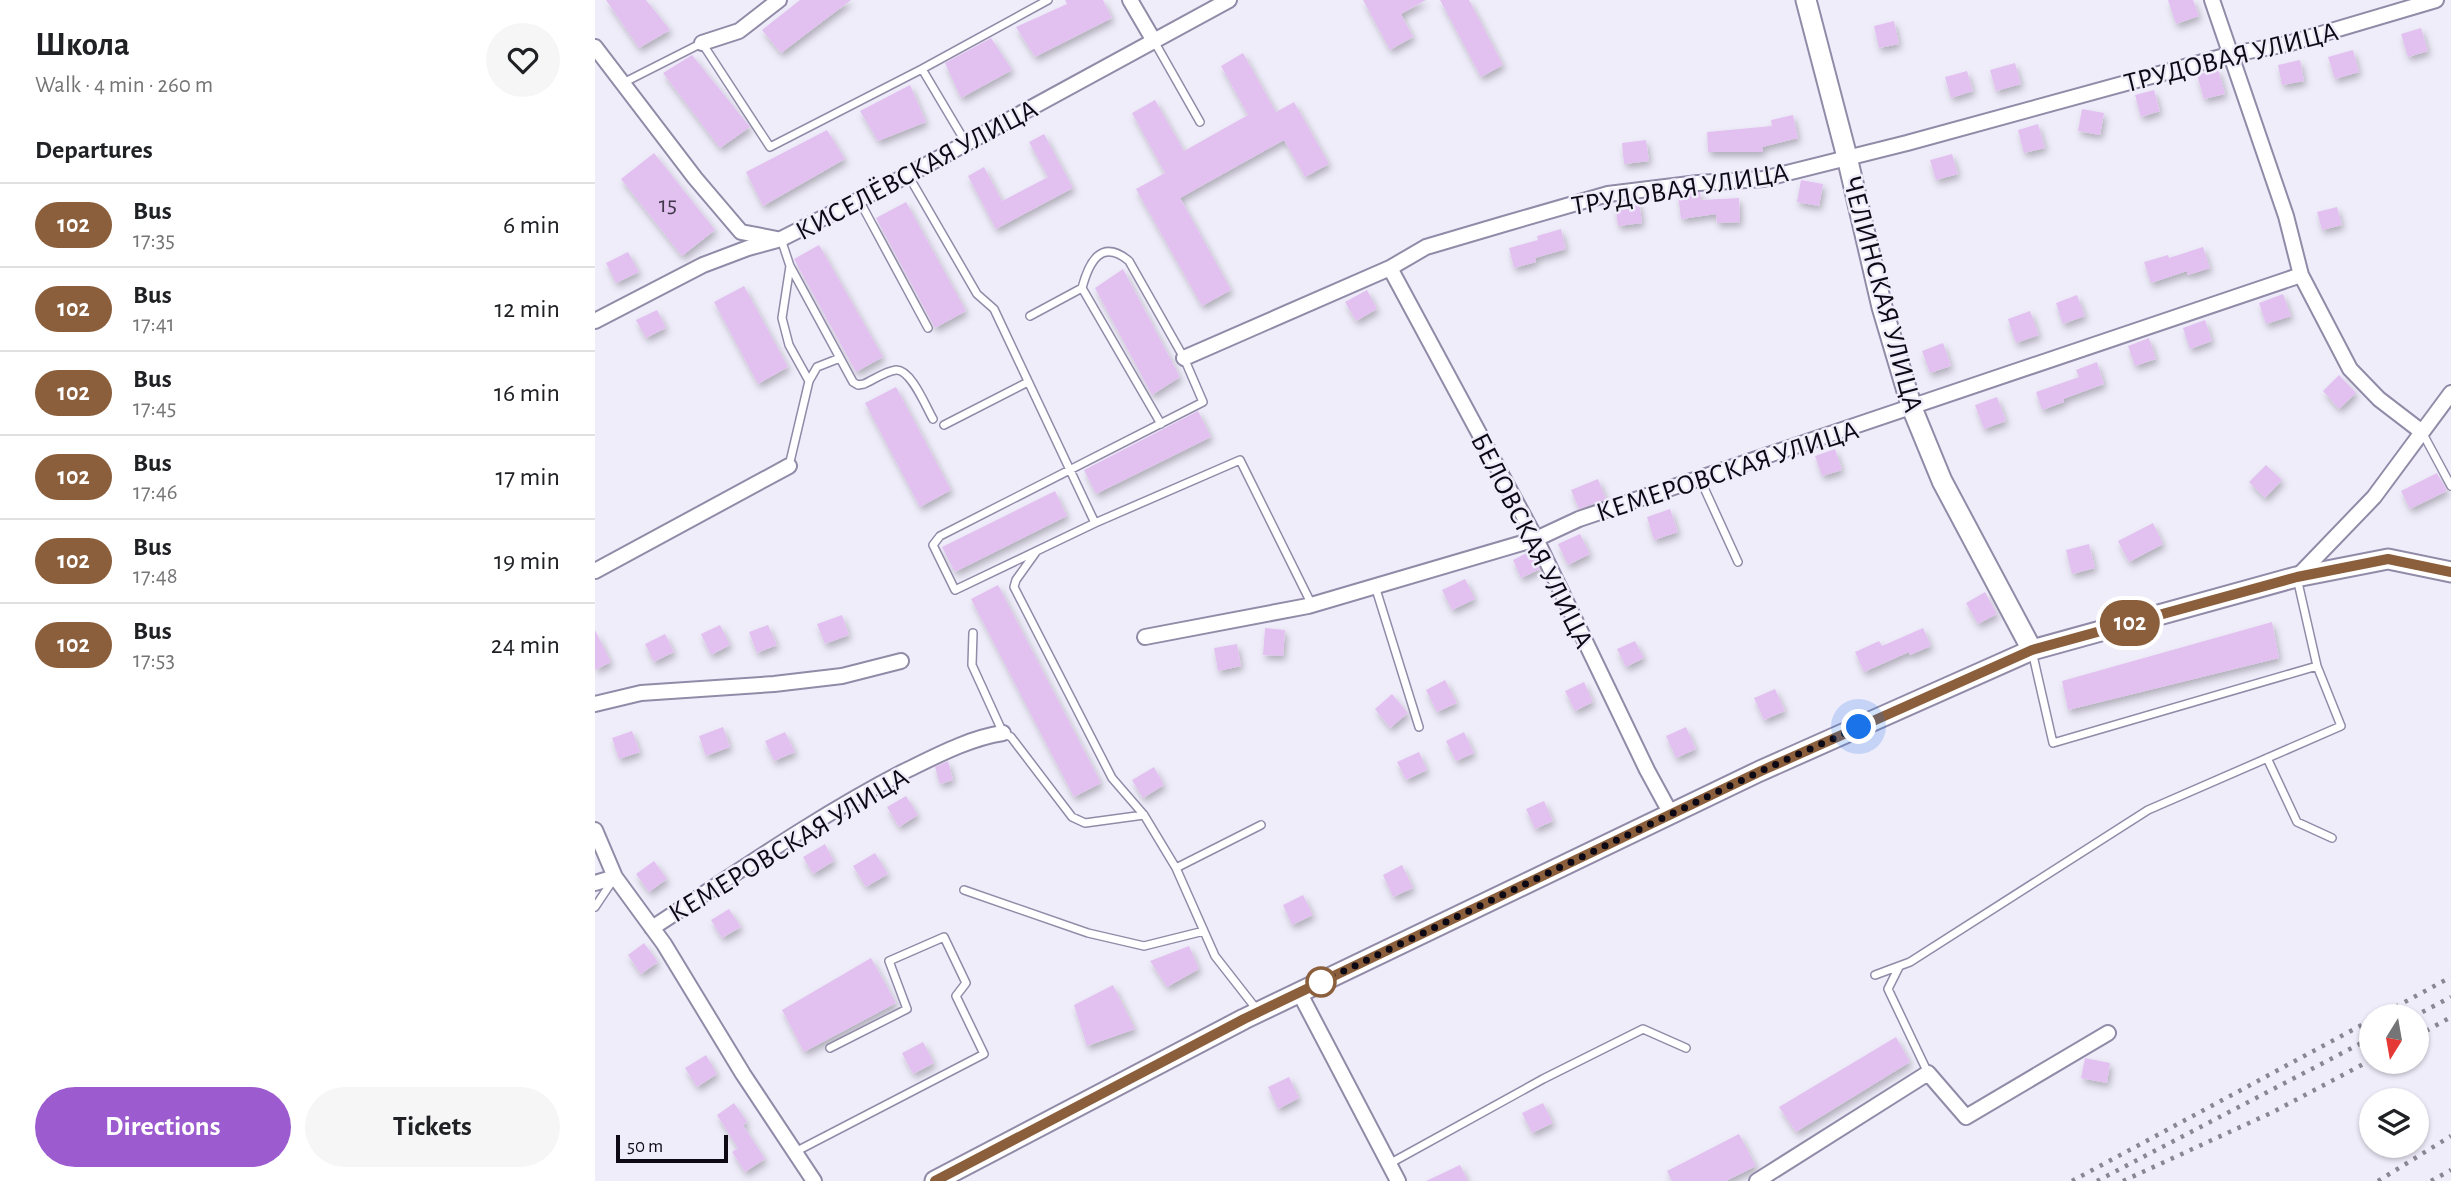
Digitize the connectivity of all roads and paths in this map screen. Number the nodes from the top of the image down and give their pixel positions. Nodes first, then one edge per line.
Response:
1 (779, 0) edge
2 (1048, 0) edge
3 (1130, 0) edge
4 (1229, 0) edge
5 (1806, 0) edge
6 (2212, 0) edge
7 (2436, 0) edge
8 (1153, 41) junction
9 (702, 43) junction
10 (595, 47) edge
11 (2232, 54) junction
12 (922, 69) junction
13 (623, 83) junction
14 (1200, 122) dead end
15 (966, 143) junction
16 (1847, 157) junction
17 (908, 175) junction
18 (859, 200) junction
19 (781, 239) junction
20 (790, 266) junction
21 (1390, 268) junction
22 (2301, 275) junction
23 (1082, 288) junction
24 (1030, 316) dead end
25 (595, 321) edge
26 (928, 328) dead end
27 (840, 358) junction
28 (1184, 358) junction
29 (809, 381) junction
30 (1028, 382) junction
31 (2451, 393) edge
32 (1912, 408) junction
33 (933, 419) dead end
34 (1161, 424) junction
35 (944, 425) dead end
36 (2422, 432) junction
37 (789, 466) joint
38 (1070, 471) junction
39 (1700, 479) junction
40 (2451, 486) edge
41 (1095, 523) junction
42 (1537, 539) junction
43 (1038, 550) junction
44 (1738, 562) dead end
45 (595, 571) edge
46 (2451, 572) edge
47 (2297, 577) junction
48 (1375, 586) junction
49 (1312, 605) junction
50 (973, 633) dead end
51 (1145, 637) dead end
52 (2032, 650) junction
53 (901, 661) dead end
54 (2317, 666) junction
55 (595, 704) edge
56 (1419, 727) dead end
57 (1003, 733) junction
58 (2267, 758) junction
59 (1671, 814) junction
60 (1144, 815) junction
61 (1261, 825) dead end
62 (595, 830) edge
63 (2332, 838) dead end
64 (1176, 868) junction
65 (615, 877) junction
66 (595, 883) edge
67 (964, 890) dead end
68 (595, 907) edge
69 (652, 928) junction
70 (1204, 931) junction
71 (1900, 966) junction
72 (1875, 975) dead end
73 (1299, 992) junction
74 (1258, 1012) junction
75 (2108, 1033) dead end
76 (830, 1048) dead end
77 (1686, 1048) dead end
78 (1928, 1073) junction
79 (795, 1152) junction
80 (1389, 1165) junction
81 (814, 1181) edge
82 (935, 1181) edge
83 (1398, 1181) edge
84 (1757, 1181) edge

1 - 9 street
2 - 12 lane
3 - 8 street
4 - 8 street, КИСЕЛЁВСКАЯ УЛИЦА
5 - 16 main road, ЧЕЛИНСКАЯ УЛИЦА
6 - 11 street
7 - 11 street, ТРУДОВАЯ УЛИЦА
8 - 14 lane
8 - 15 street, КИСЕЛЁВСКАЯ УЛИЦА
9 - 12 lane
9 - 13 lane
10 - 13 street
11 - 16 street, ТРУДОВАЯ УЛИЦА
11 - 22 street
12 - 15 lane
13 - 19 street
15 - 17 street, КИСЕЛЁВСКАЯ УЛИЦА
16 - 21 street, ТРУДОВАЯ УЛИЦА
16 - 32 main road, ЧЕЛИНСКАЯ УЛИЦА
17 - 18 street, КИСЕЛЁВСКАЯ УЛИЦА
17 - 30 lane
18 - 19 street, КИСЕЛЁВСКАЯ УЛИЦА
18 - 26 lane
19 - 20 lane
19 - 25 street, КИСЕЛЁВСКАЯ УЛИЦА
20 - 27 lane
20 - 29 lane
21 - 28 street, ТРУДОВАЯ УЛИЦА
21 - 42 street, БЕЛОВСКАЯ УЛИЦА
22 - 32 street, КЕМЕРОВСКАЯ УЛИЦА
22 - 36 street
23 - 24 lane
23 - 28 lane
23 - 34 lane
27 - 29 lane
27 - 33 lane
28 - 34 lane
29 - 37 lane
30 - 35 lane
30 - 38 lane
31 - 36 street
32 - 39 street, КЕМЕРОВСКАЯ УЛИЦА
32 - 52 main road, ЧЕЛИНСКАЯ УЛИЦА
34 - 38 lane
36 - 40 lane
36 - 47 street
37 - 45 street
38 - 41 lane
38 - 43 lane
39 - 42 street, КЕМЕРОВСКАЯ УЛИЦА
39 - 44 lane
41 - 43 lane
41 - 49 lane
42 - 48 street, КЕМЕРОВСКАЯ УЛИЦА
42 - 59 street, БЕЛОВСКАЯ УЛИЦА
43 - 60 lane
46 - 47 main road
47 - 52 main road
47 - 54 lane
48 - 49 street, КЕМЕРОВСКАЯ УЛИЦА
48 - 56 lane
49 - 51 street, КЕМЕРОВСКАЯ УЛИЦА
50 - 57 lane
52 - 54 lane
52 - 59 main road
53 - 55 street
54 - 58 lane
57 - 60 lane
57 - 69 street, КЕМЕРОВСКАЯ УЛИЦА
58 - 63 lane
58 - 71 lane
59 - 73 main road
60 - 64 lane
61 - 64 lane
62 - 65 street
64 - 70 lane
65 - 66 street
65 - 68 lane
65 - 69 street
67 - 70 lane
69 - 79 street
70 - 74 lane
71 - 72 lane
71 - 78 lane
73 - 74 main road
73 - 80 street
74 - 82 main road
75 - 78 street
76 - 79 lane
77 - 80 lane
78 - 84 street
79 - 81 street
80 - 83 street

